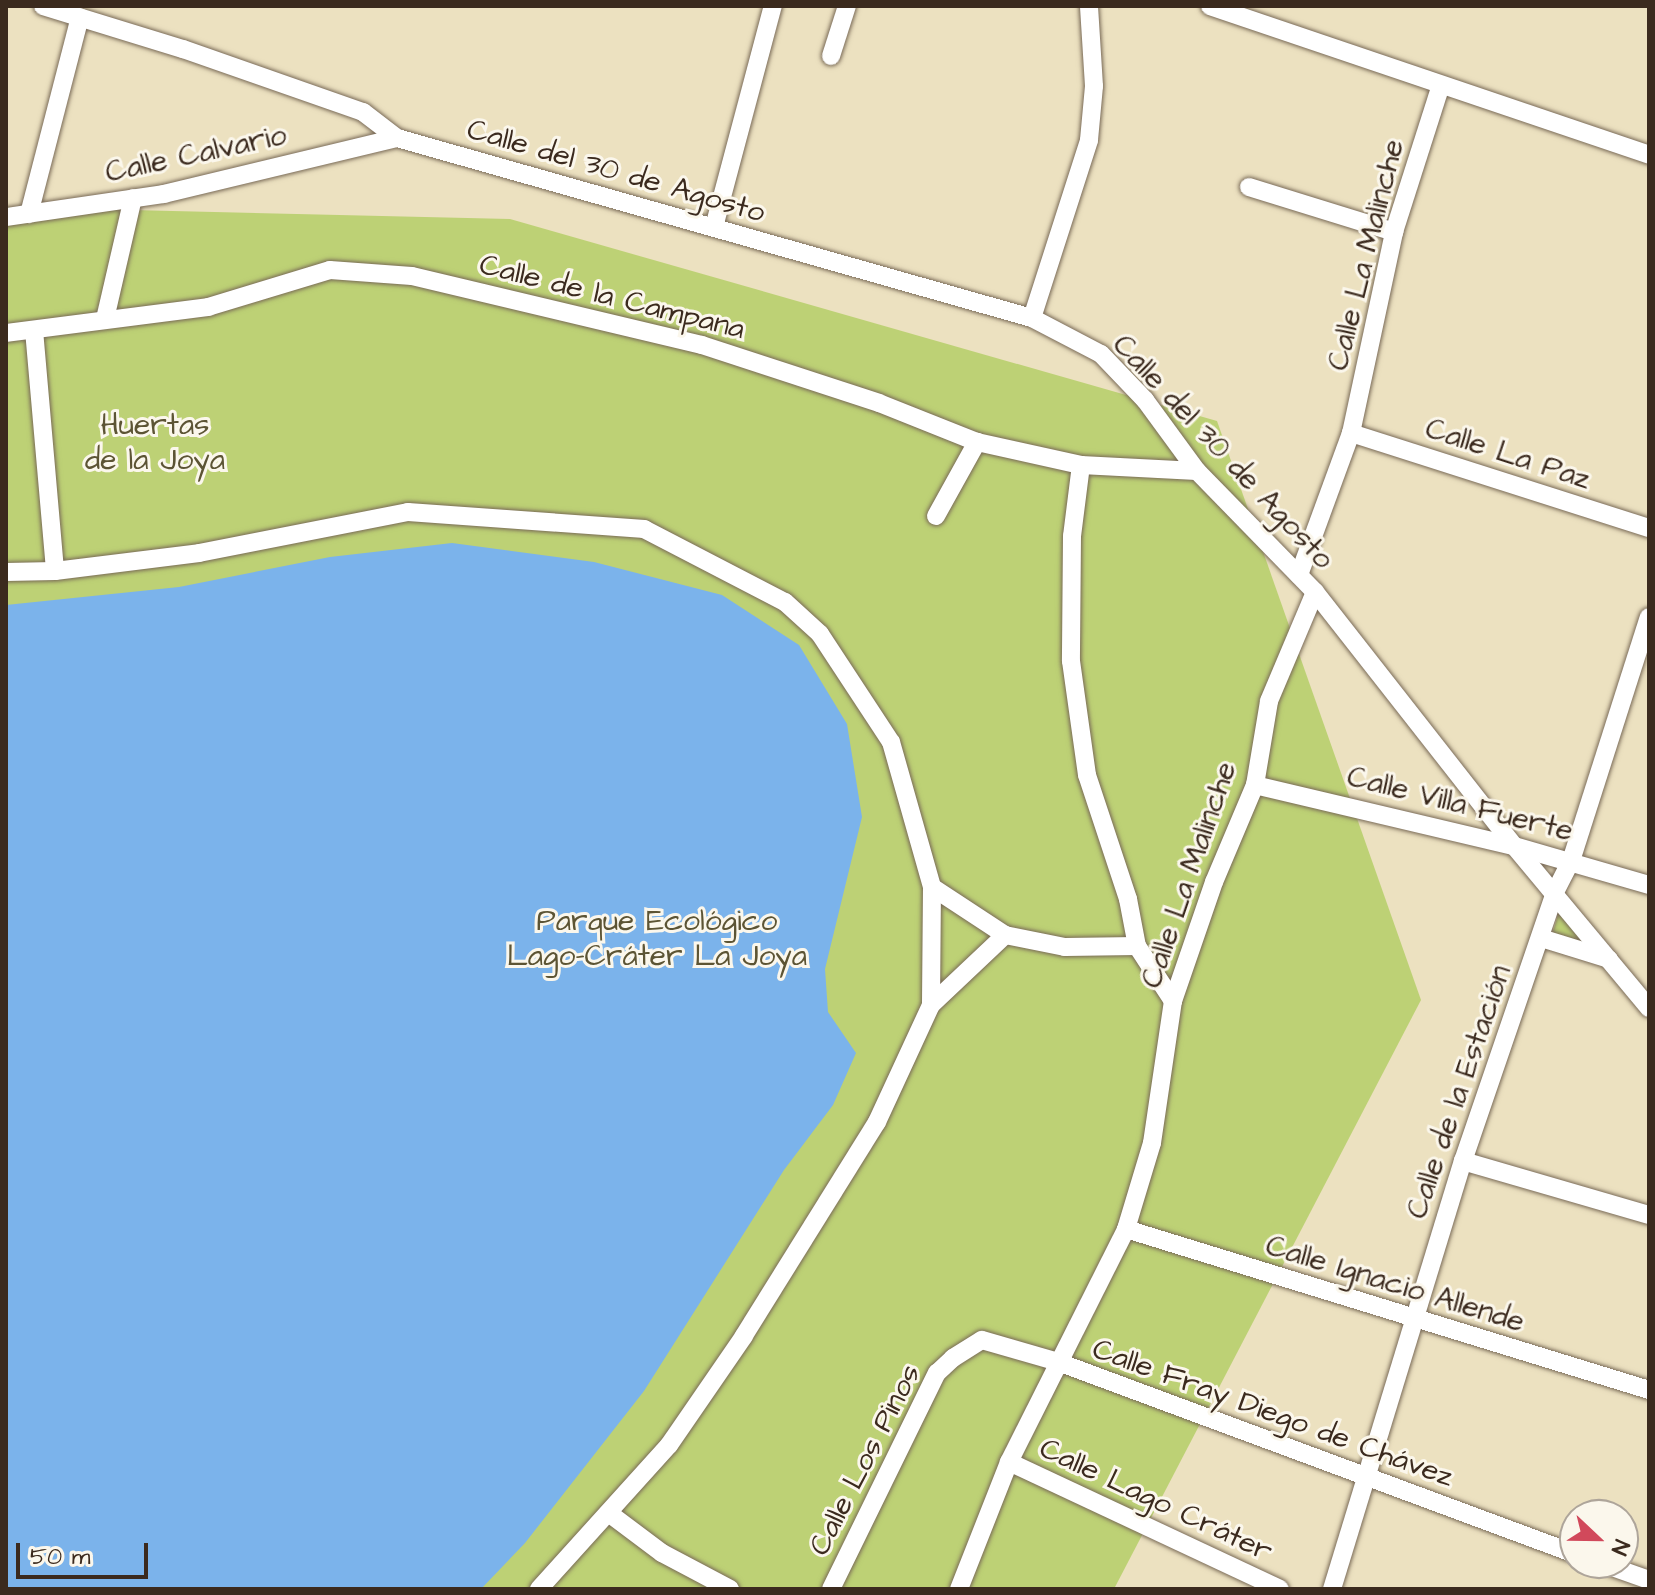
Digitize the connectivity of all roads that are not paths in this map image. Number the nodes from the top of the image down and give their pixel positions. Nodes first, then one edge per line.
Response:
1 (43, 6) edge
2 (773, 6) edge
3 (847, 6) edge
4 (1089, 6) edge
5 (1210, 6) edge
6 (80, 17) junction
7 (831, 56) dead end
8 (1441, 85) junction
9 (397, 138) junction
10 (1649, 155) edge
11 (1249, 187) dead end
12 (133, 198) junction
13 (29, 214) junction
14 (6, 217) edge
15 (714, 227) junction
16 (1394, 232) junction
17 (1032, 318) junction
18 (105, 319) junction
19 (34, 330) junction
20 (6, 333) edge
21 (1351, 433) junction
22 (977, 442) junction
23 (1081, 465) junction
24 (1197, 471) junction
25 (936, 516) dead end
26 (1649, 528) edge
27 (55, 571) junction
28 (6, 572) edge
29 (1299, 575) junction
30 (1315, 592) junction
31 (1649, 617) edge
32 (1255, 785) junction
33 (1514, 846) junction
34 (1571, 861) junction
35 (1649, 885) edge
36 (932, 887) junction
37 (1555, 892) junction
38 (1005, 935) junction
39 (1541, 938) junction
40 (1137, 946) junction
41 (1609, 959) junction
42 (1173, 1001) junction
43 (931, 1005) junction
44 (1649, 1008) edge
45 (1463, 1161) junction
46 (1649, 1215) edge
47 (1126, 1229) junction
48 (1414, 1320) junction
49 (953, 1358) joint
50 (1058, 1362) junction
51 (1649, 1390) edge
52 (1009, 1462) junction
53 (1367, 1479) junction
54 (610, 1514) junction
55 (1559, 1548) edge
56 (539, 1589) edge
57 (730, 1589) edge
58 (831, 1589) edge
59 (959, 1589) edge
60 (1280, 1589) edge
61 (1332, 1589) edge

1 - 6 street
2 - 15 street
3 - 7 street
4 - 17 street
5 - 8 street
6 - 9 street
6 - 13 street
8 - 10 street
8 - 16 street, Calle La Malinche
9 - 12 street, Calle Calvario
9 - 15 street, Calle del 30 de Agosto
11 - 16 street
12 - 13 street, Calle Calvario
12 - 18 street
13 - 14 street, Calle Calvario
15 - 17 street, Calle del 30 de Agosto
16 - 21 street, Calle La Malinche
17 - 24 street, Calle del 30 de Agosto
18 - 19 street, Calle de la Campana
18 - 22 street, Calle de la Campana
19 - 20 street, Calle de la Campana
19 - 27 street
21 - 26 street, Calle La Paz
21 - 29 street, Calle La Malinche
22 - 23 street, Calle de la Campana
22 - 25 street
23 - 24 street, Calle de la Campana
23 - 40 street
24 - 29 street, Calle del 30 de Agosto
27 - 28 street
27 - 36 street
29 - 30 street, Calle del 30 de Agosto
30 - 32 street, Calle La Malinche
30 - 33 street, Calle del 30 de Agosto
31 - 34 street, Calle de la Estación
32 - 33 street, Calle Villa Fuerte
32 - 42 street, Calle La Malinche
33 - 34 street, Calle Villa Fuerte
33 - 37 street, Calle del 30 de Agosto
34 - 35 street, Calle Villa Fuerte
34 - 37 street, Calle de la Estación
36 - 38 street
36 - 43 street
37 - 39 street, Calle de la Estación
37 - 41 street, Calle del 30 de Agosto
38 - 40 street
38 - 43 street
39 - 41 street
39 - 45 street, Calle de la Estación
40 - 42 street
41 - 44 street, Calle del 30 de Agosto
42 - 47 street, Calle La Malinche
43 - 54 street
45 - 46 street
45 - 48 street, Calle de la Estación
47 - 48 street, Calle Ignacio Allende
47 - 50 street, Calle La Malinche
48 - 51 street, Calle Ignacio Allende
48 - 53 street, Calle de la Estación
49 - 50 street, Calle Fray Diego de Chávez
49 - 58 street, Calle Los Pinos
50 - 52 street, Calle La Malinche
50 - 53 street, Calle Fray Diego de Chávez
52 - 59 street, Calle La Malinche
52 - 60 street, Calle Lago Cráter
53 - 55 street, Calle Fray Diego de Chávez
53 - 61 street, Calle de la Estación
54 - 56 street
54 - 57 street

